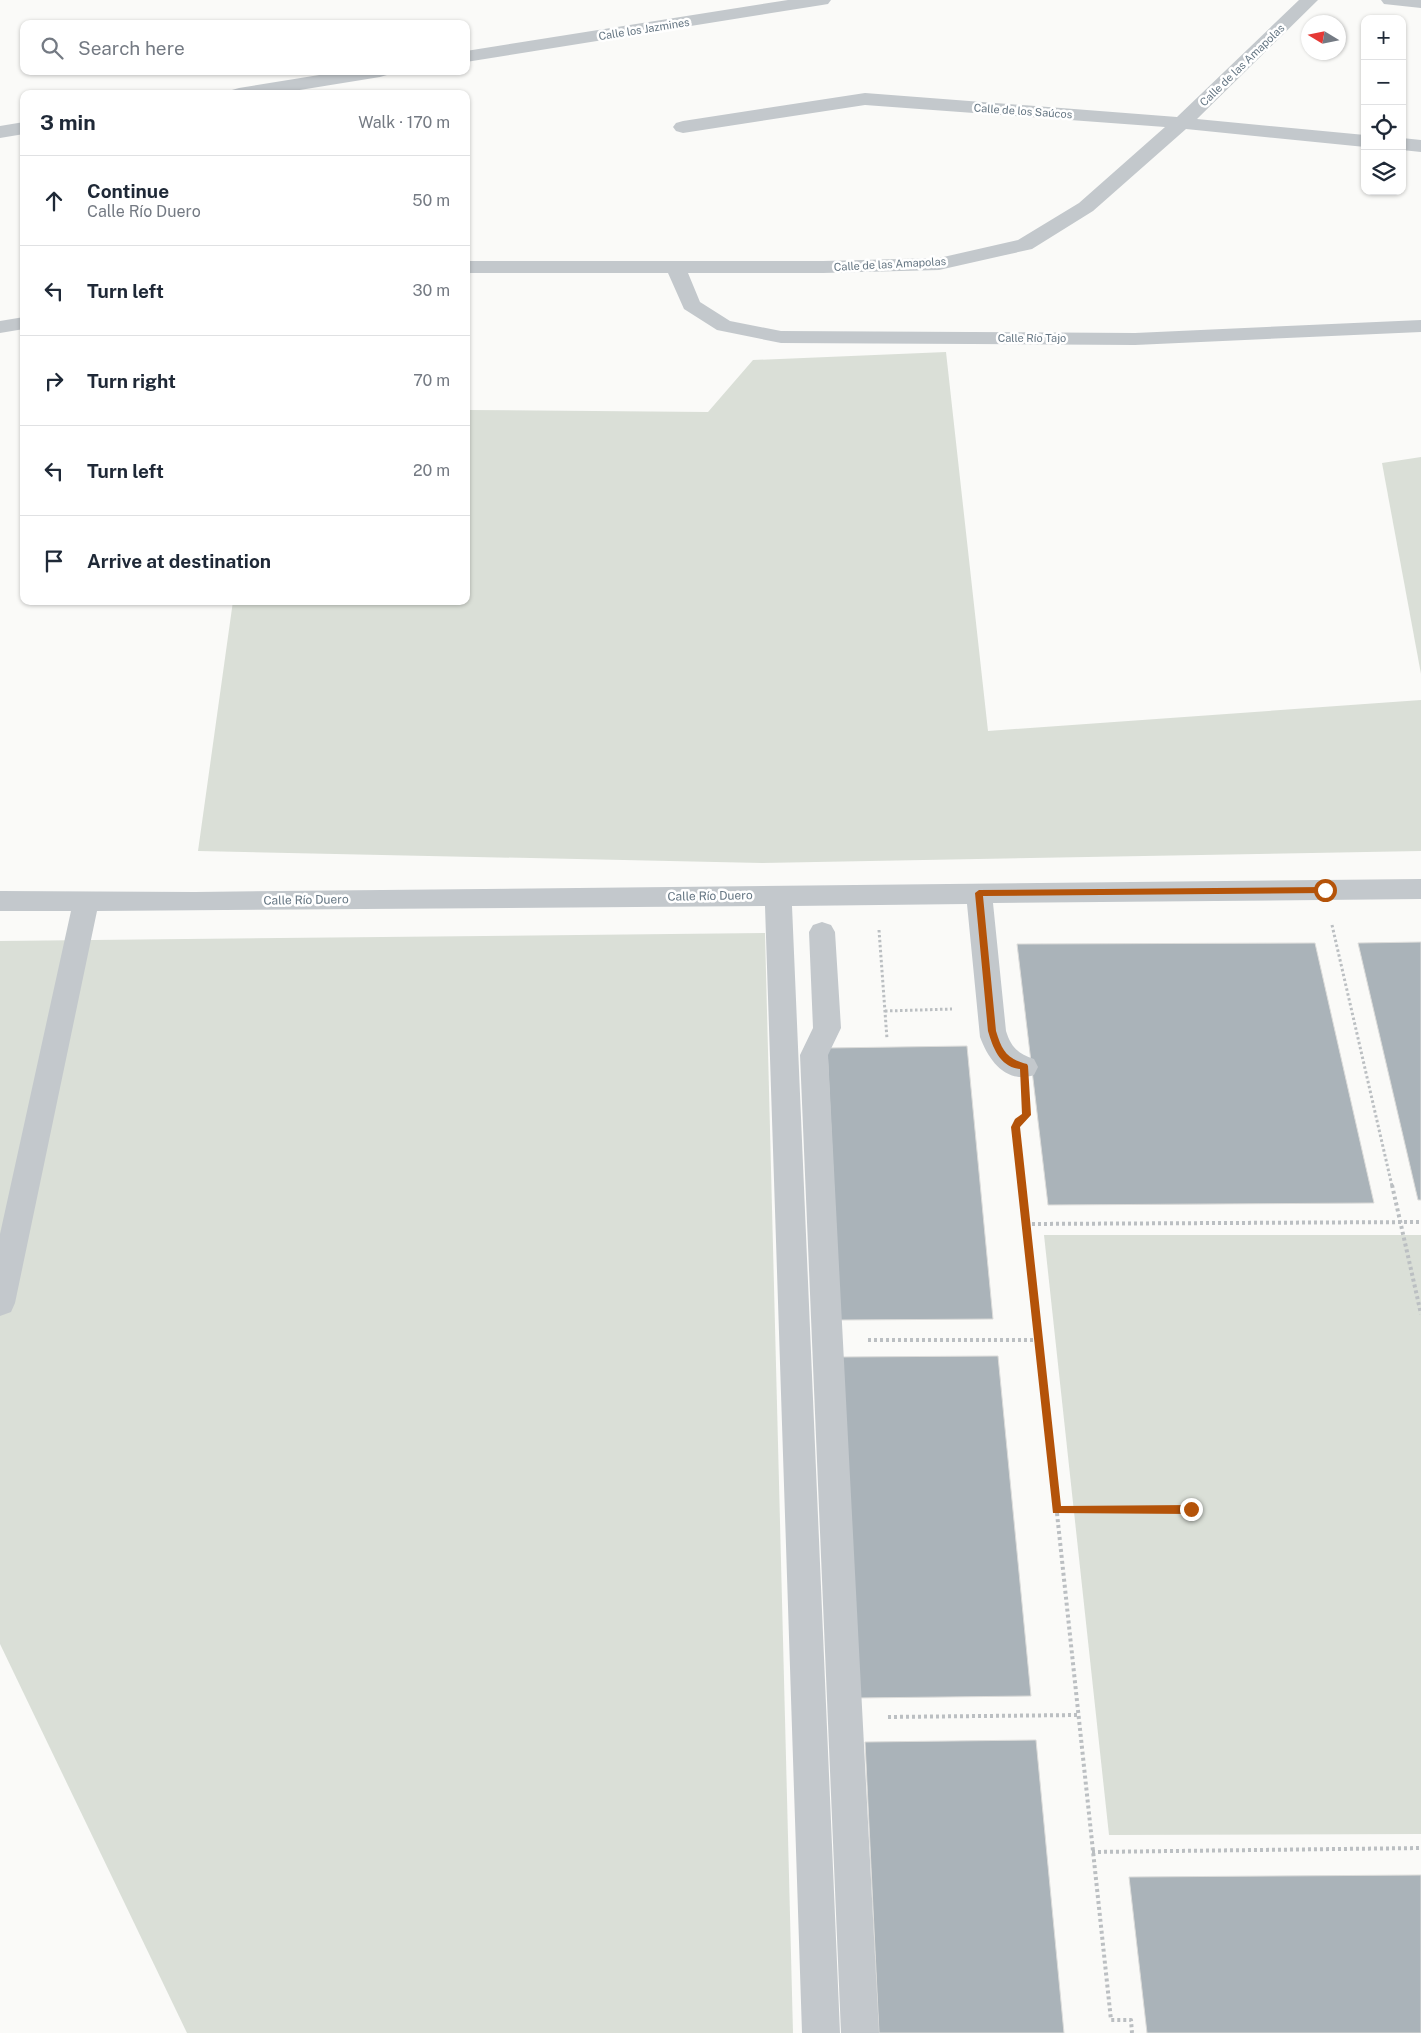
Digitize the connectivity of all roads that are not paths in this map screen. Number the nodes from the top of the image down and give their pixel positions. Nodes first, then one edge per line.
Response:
1 (822, 0) edge
2 (1309, 0) edge
3 (1390, 0) edge
4 (1421, 3) edge
5 (470, 57) edge
6 (355, 75) edge
7 (264, 90) edge
8 (1182, 123) junction
9 (683, 127) dead end
10 (20, 129) edge
11 (0, 132) edge
12 (1361, 141) edge
13 (1406, 144) edge
14 (1421, 146) edge
15 (675, 266) junction
16 (470, 268) edge
17 (20, 324) edge
18 (1421, 326) edge
19 (0, 327) edge
20 (1421, 889) edge
21 (979, 893) junction
22 (778, 895) junction
23 (0, 901) edge
24 (86, 902) junction
25 (822, 932) dead end
26 (1024, 1066) road end
27 (0, 1303) edge
28 (821, 2033) edge
29 (860, 2033) edge

1 - 5 street, Calle los Jazmines
2 - 8 street, Calle de las Amapolas
3 - 4 street
6 - 7 street
8 - 9 street, Calle de los Saúcos
8 - 12 street, Calle de los Saúcos
8 - 15 street, Calle de las Amapolas
10 - 11 street
13 - 14 street
15 - 16 street, Calle de las Amapolas
15 - 18 street, Calle Río Tajo
17 - 19 street
20 - 21 street, Calle Río Duero
21 - 22 street, Calle Río Duero
21 - 26 street
22 - 24 street, Calle Río Duero
22 - 28 street
23 - 24 street, Calle Río Duero
24 - 27 street
25 - 29 street

